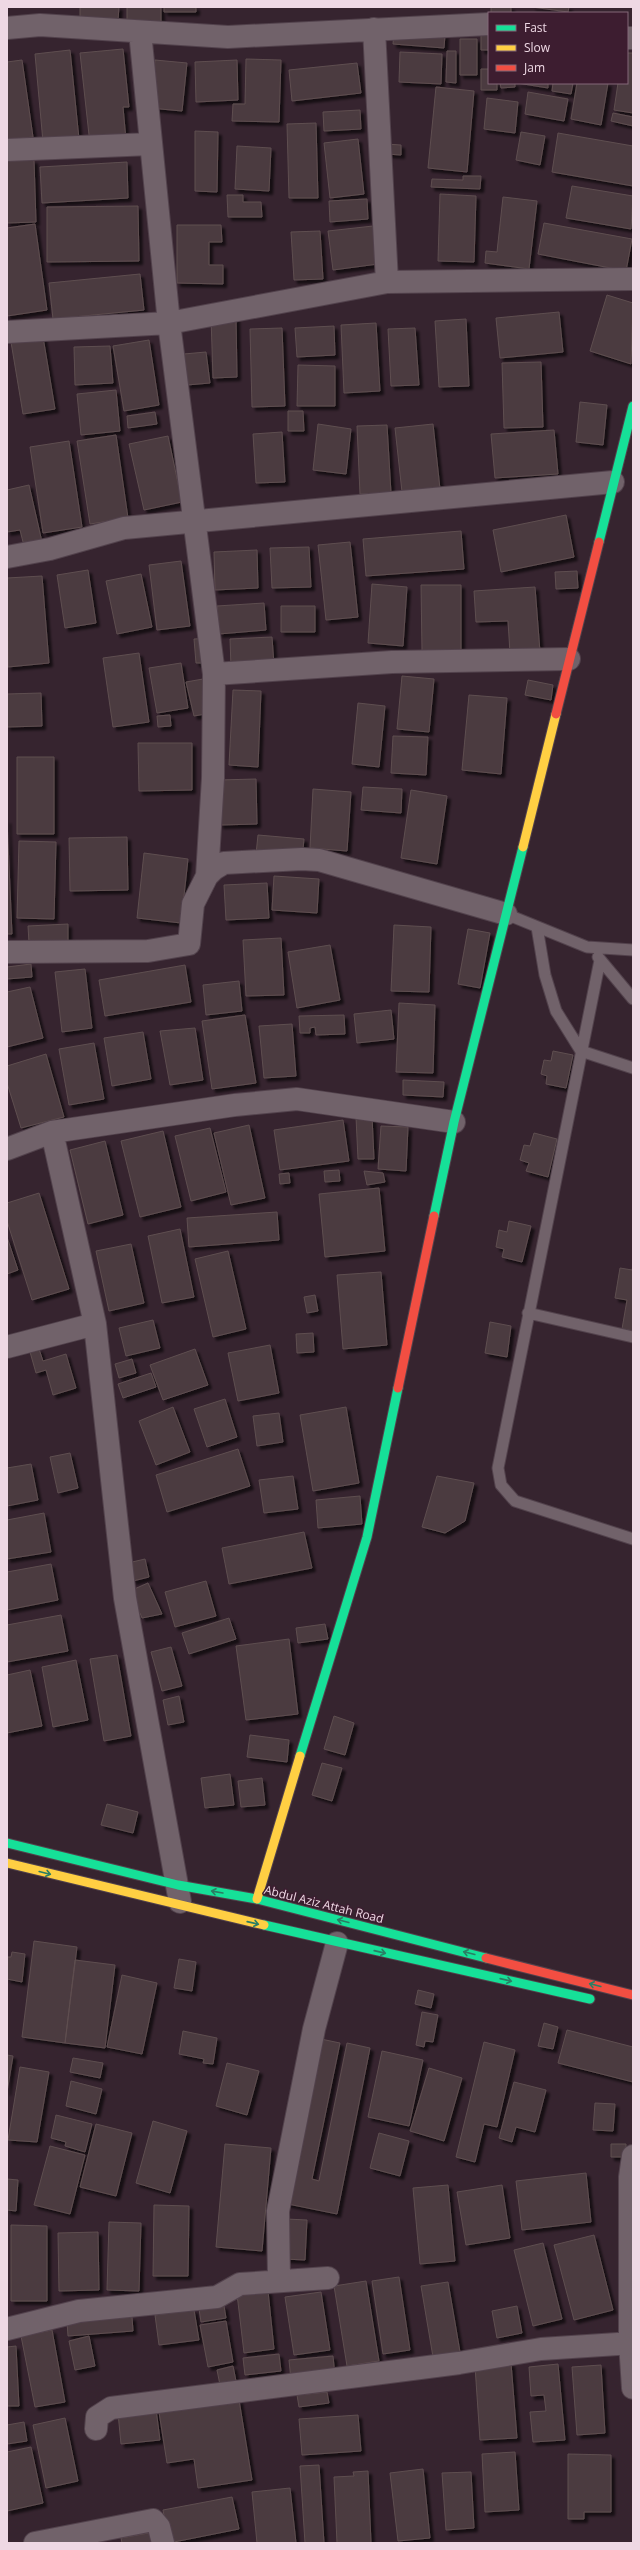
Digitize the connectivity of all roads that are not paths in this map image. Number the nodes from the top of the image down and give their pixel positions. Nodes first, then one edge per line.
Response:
1 (488, 24) edge
2 (7, 28) edge
3 (374, 29) junction
4 (140, 32) junction
5 (150, 144) junction
6 (7, 150) edge
7 (633, 279) edge
8 (387, 282) junction
9 (169, 323) junction
10 (7, 332) edge
11 (633, 406) edge
12 (613, 482) junction
13 (194, 521) junction
14 (7, 557) edge
15 (569, 659) junction
16 (214, 674) junction
17 (207, 876) junction
18 (506, 914) junction
19 (537, 927) junction
20 (587, 947) junction
21 (633, 950) edge
22 (7, 952) edge
23 (600, 960) junction
24 (633, 999) edge
25 (581, 1051) junction
26 (633, 1068) edge
27 (454, 1122) junction
28 (52, 1132) junction
29 (7, 1149) edge
30 (528, 1313) junction
31 (95, 1324) junction
32 (633, 1337) edge
33 (7, 1347) edge
34 (633, 1539) edge
35 (7, 1843) edge
36 (7, 1863) edge
37 (179, 1895) junction
38 (258, 1899) junction
39 (337, 1943) junction
40 (633, 1995) edge
41 (602, 2002) dead end
42 (633, 2156) edge
43 (328, 2278) dead end
44 (279, 2280) junction
45 (7, 2329) edge
46 (632, 2343) edge
47 (633, 2388) edge
48 (96, 2429) dead end
49 (35, 2543) edge
50 (163, 2543) edge

1 - 3 street
2 - 4 street
3 - 4 street
3 - 8 street
4 - 5 street
5 - 6 street
5 - 9 street
7 - 8 street
8 - 9 street
9 - 10 street
9 - 13 street
11 - 12 main road
12 - 13 street
12 - 15 main road
13 - 14 street
13 - 16 street
15 - 16 street
15 - 18 main road
16 - 17 street
17 - 18 street
17 - 22 street
18 - 19 lane
18 - 27 main road
19 - 20 lane
19 - 25 lane
20 - 21 lane
20 - 23 lane
23 - 24 lane
23 - 25 lane
25 - 26 lane
25 - 30 lane
27 - 28 street
27 - 38 main road
28 - 29 street
28 - 31 street
30 - 32 lane
30 - 34 lane
31 - 33 street
31 - 37 street
35 - 37 main road, Abdul Aziz Attah Road
36 -> 37 main road, Abdul Aziz Attah Road
38 -> 37 main road, Abdul Aziz Attah Road
37 -> 39 main road, Abdul Aziz Attah Road
40 -> 38 main road, Abdul Aziz Attah Road
39 -> 41 main road, Abdul Aziz Attah Road
39 - 44 street
42 - 46 street
43 - 44 street
44 - 45 street
46 - 47 street
46 - 48 street
49 - 50 street

